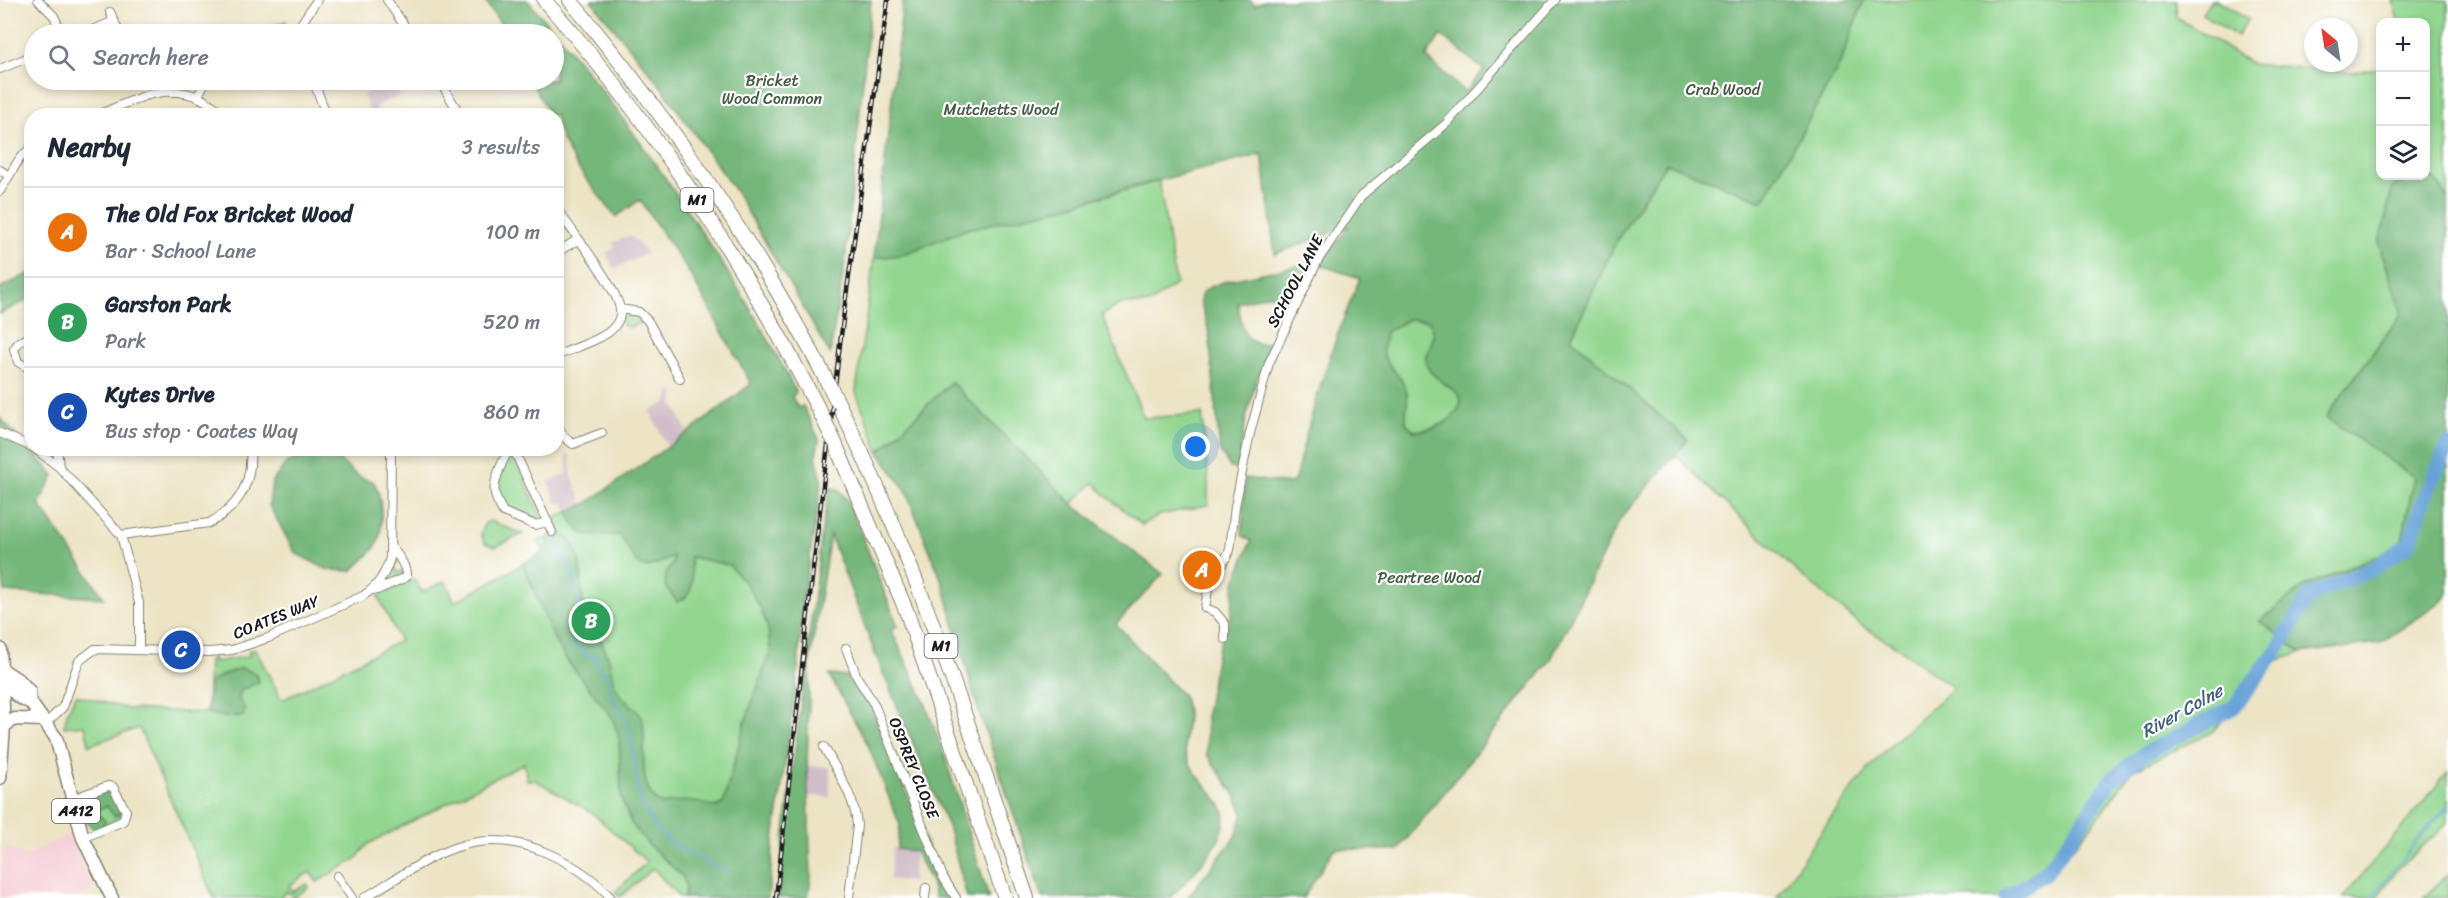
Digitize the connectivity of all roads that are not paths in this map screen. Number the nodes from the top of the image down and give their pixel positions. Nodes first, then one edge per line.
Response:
1 (38, 0) edge
2 (317, 0) edge
3 (387, 0) edge
4 (544, 0) edge
5 (570, 0) edge
6 (1555, 0) edge
7 (110, 12) dead end
8 (114, 21) junction
9 (58, 24) edge
10 (107, 24) edge
11 (115, 24) edge
12 (301, 24) edge
13 (403, 24) edge
14 (564, 24) edge
15 (564, 25) edge
16 (24, 59) edge
17 (0, 69) edge
18 (201, 90) edge
19 (317, 90) edge
20 (445, 90) edge
21 (198, 96) junction
22 (116, 108) edge
23 (216, 108) edge
24 (324, 108) edge
25 (456, 108) edge
26 (24, 154) edge
27 (0, 170) edge
28 (9, 176) junction
29 (0, 191) edge
30 (564, 220) edge
31 (578, 240) junction
32 (564, 248) edge
33 (620, 309) junction
34 (24, 341) edge
35 (564, 352) edge
36 (24, 367) edge
37 (680, 379) dead end
38 (0, 433) edge
39 (602, 433) dead end
40 (564, 437) edge
41 (24, 444) edge
42 (45, 456) edge
43 (58, 456) edge
44 (251, 456) edge
45 (391, 456) edge
46 (505, 456) edge
47 (516, 456) edge
48 (59, 467) junction
49 (548, 522) junction
50 (552, 532) dead end
51 (121, 536) junction
52 (391, 547) junction
53 (373, 589) junction
54 (1225, 639) dead end
55 (846, 648) dead end
56 (0, 649) edge
57 (140, 650) junction
58 (1, 672) edge
59 (44, 722) junction
60 (4, 726) junction
61 (824, 747) dead end
62 (0, 778) edge
63 (72, 799) junction
64 (83, 838) junction
65 (337, 876) dead end
66 (926, 888) dead end
67 (112, 898) edge
68 (352, 898) edge
69 (364, 898) edge
70 (611, 898) edge
71 (849, 898) edge
72 (925, 898) edge
73 (956, 898) edge
74 (1005, 898) edge
75 (1027, 898) edge

1 - 9 street
2 - 12 street
3 - 13 street
4 - 14 highway, M1, bridge
5 - 75 highway, M1, bridge
6 - 54 street, SCHOOL LANE
7 - 8 street
8 - 10 street
8 - 11 street
15 - 74 highway, M1, bridge
16 - 17 street
18 - 21 street
19 - 24 street
20 - 25 street
21 - 22 street
21 - 23 street
26 - 28 street
27 - 28 street
28 - 29 street
30 - 31 street
31 - 32 street
31 - 33 street
33 - 35 street
33 - 37 street
34 - 36 street
38 - 41 street
39 - 40 street
42 - 48 street
43 - 48 street
44 - 51 street
45 - 52 street
46 - 49 street
47 - 49 street
48 - 51 street
49 - 50 street
51 - 57 street
52 - 53 street
52 - 53 street, COATES WAY
53 - 57 street, COATES WAY
55 - 73 street, OSPREY CLOSE
56 - 58 main road
57 - 59 street, COATES WAY
58 - 59 main road, A412
58 - 60 main road
59 - 60 main road
59 - 63 main road, A412
60 - 62 main road
61 - 71 street
63 - 64 main road, A412
63 - 64 street
64 - 67 main road, A412
65 - 68 street
66 - 72 street
69 - 70 street

